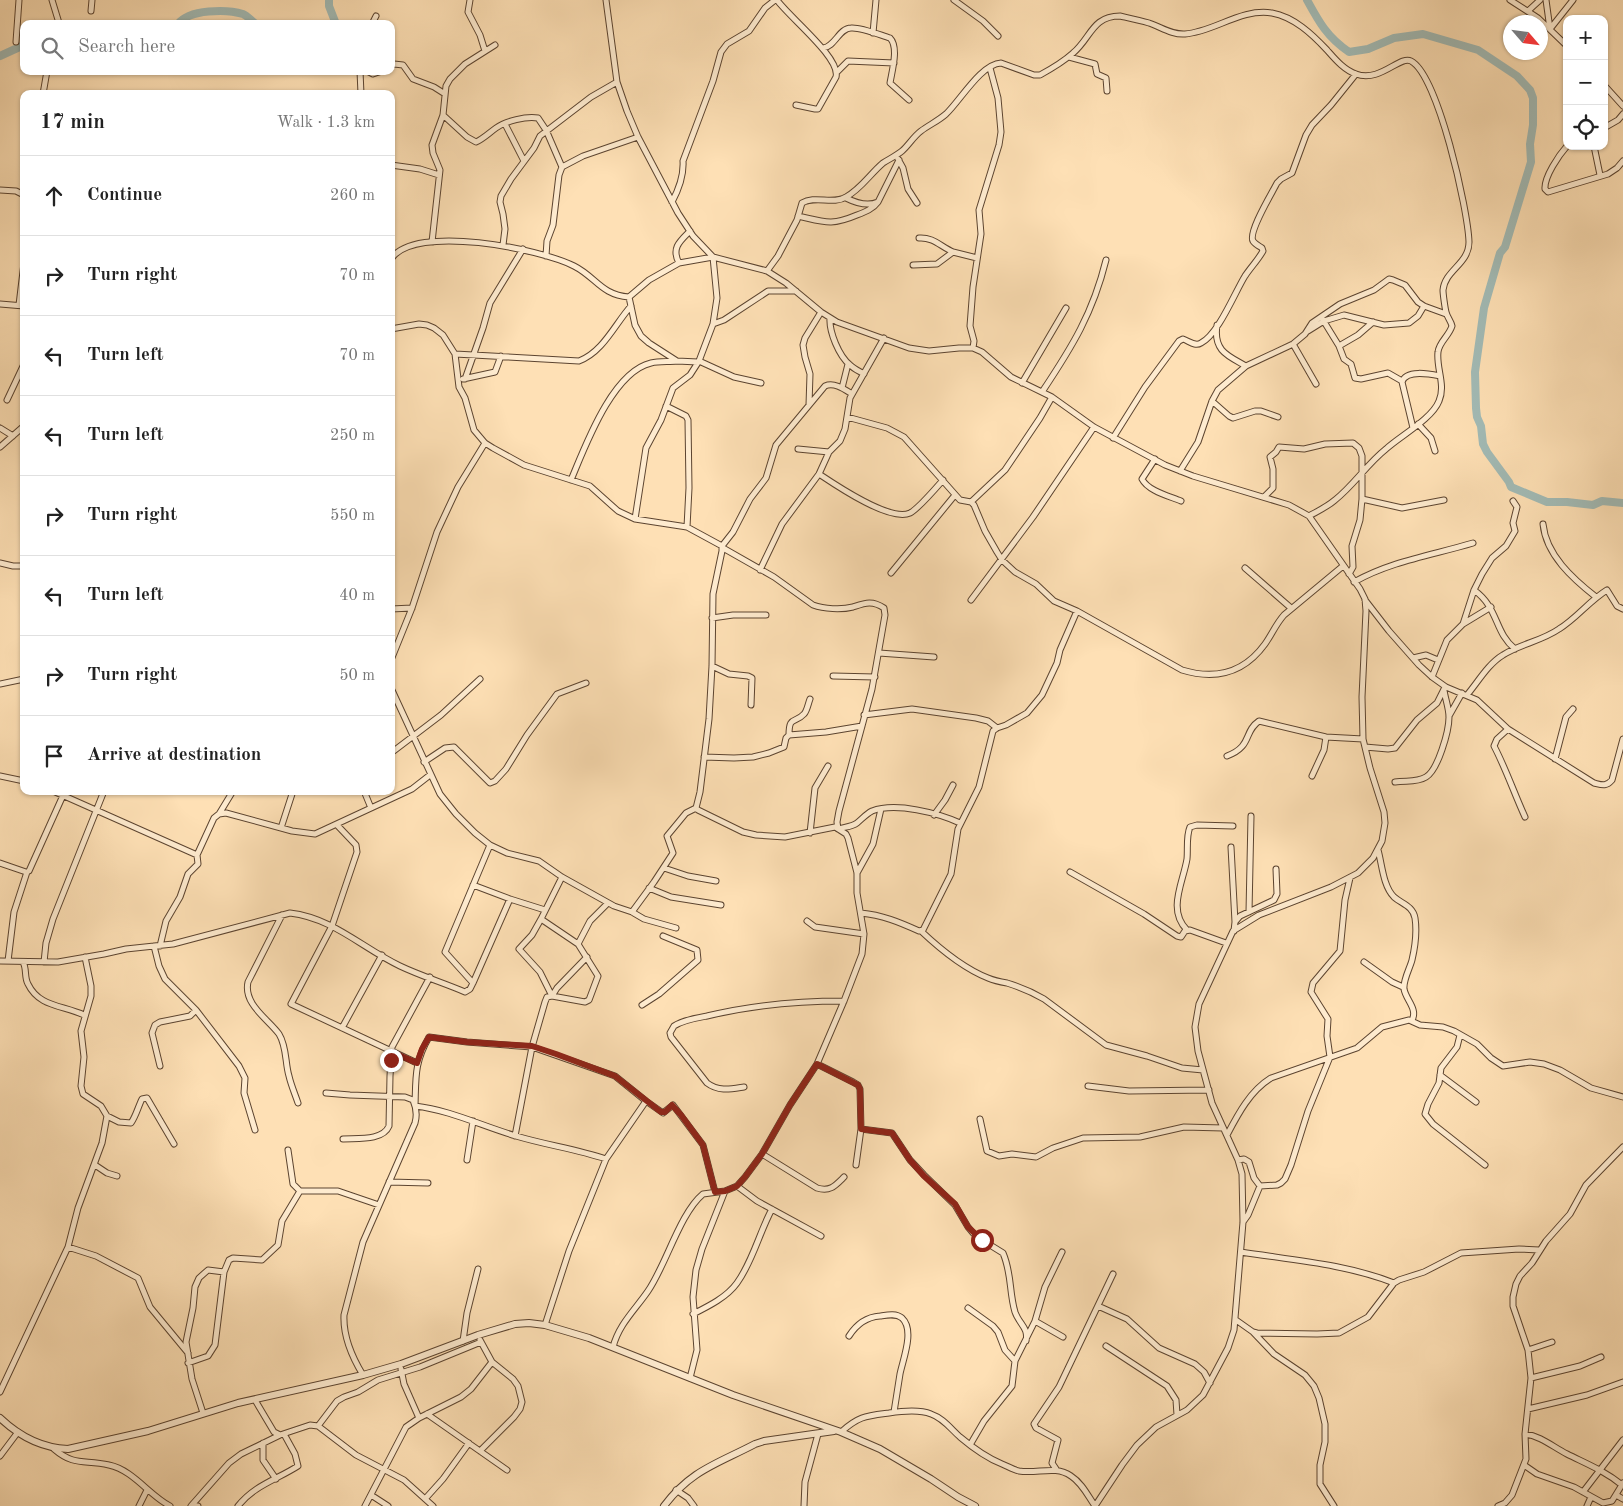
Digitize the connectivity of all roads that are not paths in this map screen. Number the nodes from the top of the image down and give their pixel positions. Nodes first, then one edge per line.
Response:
1 (19, 0) edge
2 (52, 0) edge
3 (92, 0) edge
4 (470, 0) edge
5 (606, 0) edge
6 (776, 0) edge
7 (876, 0) edge
8 (954, 0) edge
9 (1510, 0) edge
10 (1540, 0) edge
11 (1546, 0) edge
12 (1573, 0) edge
13 (91, 11) dead end
14 (1528, 11) junction
15 (376, 16) dead end
16 (58, 20) edge
17 (374, 20) edge
18 (1550, 29) junction
19 (874, 33) junction
20 (998, 36) dead end
21 (16, 42) dead end
22 (1563, 42) edge
23 (495, 45) dead end
24 (823, 48) junction
25 (485, 51) junction
26 (1069, 57) junction
27 (894, 63) junction
28 (395, 64) edge
29 (990, 68) junction
30 (837, 72) junction
31 (1356, 74) junction
32 (45, 75) edge
33 (360, 75) edge
34 (617, 82) junction
35 (1608, 89) edge
36 (44, 90) edge
37 (361, 90) edge
38 (1107, 91) dead end
39 (445, 94) junction
40 (910, 100) dead end
41 (796, 105) dead end
42 (1623, 106) edge
43 (1623, 114) edge
44 (443, 115) junction
45 (504, 124) junction
46 (1608, 126) edge
47 (546, 130) junction
48 (638, 136) junction
49 (1564, 150) edge
50 (1595, 150) edge
51 (897, 157) junction
52 (1623, 160) edge
53 (524, 161) junction
54 (395, 166) edge
55 (562, 167) junction
56 (439, 174) junction
57 (1600, 175) junction
58 (0, 190) edge
59 (20, 193) edge
60 (846, 198) junction
61 (672, 202) junction
62 (878, 202) junction
63 (917, 203) dead end
64 (798, 216) junction
65 (690, 231) junction
66 (919, 238) dead end
67 (432, 242) junction
68 (503, 245) junction
69 (523, 249) junction
70 (953, 252) junction
71 (395, 254) edge
72 (546, 256) junction
73 (713, 256) junction
74 (977, 258) junction
75 (1106, 260) dead end
76 (679, 263) junction
77 (913, 265) dead end
78 (767, 271) junction
79 (796, 291) junction
80 (629, 297) junction
81 (0, 304) edge
82 (20, 306) edge
83 (631, 306) junction
84 (1424, 306) junction
85 (1066, 308) dead end
86 (821, 312) junction
87 (1446, 314) junction
88 (830, 318) junction
89 (1322, 319) junction
90 (1373, 322) junction
91 (713, 324) junction
92 (1217, 325) junction
93 (395, 328) edge
94 (884, 338) junction
95 (1208, 338) junction
96 (1218, 343) junction
97 (1293, 344) junction
98 (1339, 346) junction
99 (973, 348) junction
100 (455, 354) junction
101 (474, 355) junction
102 (501, 356) junction
103 (678, 361) junction
104 (698, 361) junction
105 (848, 364) junction
106 (1246, 366) junction
107 (20, 372) edge
108 (864, 374) junction
109 (1440, 376) junction
110 (458, 379) junction
111 (466, 379) junction
112 (1402, 381) junction
113 (761, 383) dead end
114 (1022, 383) junction
115 (1316, 384) dead end
116 (842, 388) junction
117 (1042, 392) junction
118 (852, 394) junction
119 (1052, 397) junction
120 (7, 400) dead end
121 (1212, 401) junction
122 (666, 406) junction
123 (809, 406) junction
124 (847, 417) junction
125 (1278, 417) dead end
126 (1418, 424) junction
127 (1094, 427) junction
128 (0, 428) edge
129 (1413, 428) junction
130 (20, 430) edge
131 (13, 436) junction
132 (1113, 438) junction
133 (485, 442) junction
134 (0, 447) edge
135 (798, 449) dead end
136 (1435, 451) dead end
137 (829, 452) junction
138 (1155, 459) junction
139 (1180, 471) junction
140 (1361, 473) junction
141 (819, 474) junction
142 (571, 480) junction
143 (943, 480) junction
144 (955, 495) junction
145 (1264, 497) junction
146 (1362, 499) junction
147 (1444, 500) dead end
148 (1181, 501) dead end
149 (1513, 501) dead end
150 (971, 502) junction
151 (1309, 516) junction
152 (635, 518) junction
153 (1543, 524) dead end
154 (687, 528) junction
155 (1473, 543) dead end
156 (722, 547) junction
157 (1002, 560) junction
158 (0, 563) edge
159 (20, 566) edge
160 (1343, 566) junction
161 (1245, 568) dead end
162 (760, 570) junction
163 (891, 573) dead end
164 (1349, 574) junction
165 (1354, 582) junction
166 (1474, 590) junction
167 (1596, 597) junction
168 (1365, 599) junction
169 (971, 600) dead end
170 (1491, 607) junction
171 (412, 608) junction
172 (1291, 608) junction
173 (395, 609) edge
174 (1623, 609) edge
175 (1077, 611) junction
176 (766, 615) dead end
177 (712, 618) junction
178 (1462, 624) junction
179 (1515, 649) junction
180 (395, 650) edge
181 (879, 653) junction
182 (934, 657) dead end
183 (1413, 658) junction
184 (1438, 660) junction
185 (712, 666) junction
186 (834, 676) dead end
187 (875, 677) junction
188 (1432, 677) junction
189 (480, 679) dead end
190 (20, 680) edge
191 (586, 683) dead end
192 (0, 684) edge
193 (1445, 688) junction
194 (1464, 694) junction
195 (395, 697) edge
196 (810, 699) dead end
197 (752, 705) dead end
198 (1573, 709) dead end
199 (864, 715) junction
200 (1449, 716) junction
201 (862, 726) junction
202 (997, 728) junction
203 (1508, 729) junction
204 (788, 735) junction
205 (413, 737) junction
206 (1326, 737) junction
207 (1363, 739) junction
208 (1623, 739) edge
209 (1365, 747) junction
210 (395, 750) edge
211 (1227, 756) dead end
212 (704, 757) junction
213 (1555, 758) junction
214 (424, 762) junction
215 (828, 766) dead end
216 (430, 775) junction
217 (0, 776) edge
218 (1312, 776) dead end
219 (20, 780) edge
220 (1395, 782) dead end
221 (953, 785) dead end
222 (63, 795) edge
223 (68, 795) edge
224 (102, 795) edge
225 (231, 795) edge
226 (292, 795) edge
227 (366, 795) edge
228 (371, 808) junction
229 (696, 808) junction
230 (881, 809) junction
231 (96, 810) junction
232 (219, 814) junction
233 (934, 815) junction
234 (1251, 816) dead end
235 (1525, 817) dead end
236 (960, 823) junction
237 (337, 825) junction
238 (1232, 826) dead end
239 (281, 828) junction
240 (838, 829) junction
241 (810, 833) junction
242 (490, 845) junction
243 (1230, 847) dead end
244 (1378, 850) junction
245 (197, 855) junction
246 (0, 863) edge
247 (664, 868) junction
248 (1276, 869) dead end
249 (27, 872) junction
250 (1070, 872) dead end
251 (857, 873) junction
252 (562, 877) junction
253 (1350, 878) junction
254 (716, 881) dead end
255 (473, 885) junction
256 (649, 888) junction
257 (510, 899) junction
258 (608, 903) junction
259 (721, 906) dead end
260 (545, 910) junction
261 (632, 912) junction
262 (1249, 912) junction
263 (861, 913) junction
264 (282, 915) junction
265 (542, 919) junction
266 (807, 921) dead end
267 (1235, 922) junction
268 (332, 926) junction
269 (676, 928) dead end
270 (1187, 930) junction
271 (1233, 931) junction
272 (921, 932) junction
273 (864, 934) junction
274 (664, 936) dead end
275 (1226, 943) junction
276 (578, 944) junction
277 (157, 946) junction
278 (382, 955) junction
279 (86, 957) junction
280 (587, 957) junction
281 (0, 961) edge
282 (8, 961) junction
283 (23, 962) junction
284 (44, 962) junction
285 (1364, 962) dead end
286 (430, 977) junction
287 (473, 983) junction
288 (1403, 987) junction
289 (552, 996) junction
290 (844, 1001) junction
291 (642, 1005) dead end
292 (196, 1010) junction
293 (84, 1015) junction
294 (1412, 1020) junction
295 (342, 1028) junction
296 (1460, 1035) junction
297 (532, 1046) junction
298 (392, 1052) junction
299 (1330, 1057) junction
300 (417, 1063) junction
301 (817, 1064) junction
302 (160, 1066) dead end
303 (1203, 1070) junction
304 (1440, 1076) junction
305 (1088, 1086) dead end
306 (744, 1087) dead end
307 (1209, 1090) junction
308 (326, 1093) dead end
309 (390, 1096) junction
310 (1623, 1097) edge
311 (646, 1101) junction
312 (1476, 1102) dead end
313 (298, 1103) dead end
314 (415, 1106) junction
315 (107, 1116) junction
316 (980, 1119) dead end
317 (473, 1121) junction
318 (1224, 1128) junction
319 (861, 1129) junction
320 (255, 1130) dead end
321 (515, 1136) junction
322 (1227, 1136) junction
323 (343, 1139) dead end
324 (174, 1144) dead end
325 (1623, 1147) edge
326 (288, 1150) dead end
327 (762, 1154) junction
328 (606, 1159) junction
329 (467, 1160) dead end
330 (1238, 1160) junction
331 (856, 1165) dead end
332 (1485, 1165) dead end
333 (95, 1166) junction
334 (116, 1176) dead end
335 (844, 1178) dead end
336 (389, 1182) junction
337 (428, 1183) dead end
338 (737, 1186) junction
339 (1260, 1186) junction
340 (300, 1191) junction
341 (725, 1191) junction
342 (715, 1192) junction
343 (379, 1205) junction
344 (772, 1209) junction
345 (1243, 1222) junction
346 (821, 1236) dead end
347 (68, 1247) junction
348 (1539, 1250) junction
349 (1062, 1252) dead end
350 (1241, 1252) junction
351 (478, 1269) dead end
352 (224, 1272) junction
353 (1113, 1274) dead end
354 (1394, 1284) junction
355 (1098, 1306) junction
356 (968, 1308) dead end
357 (693, 1314) junction
358 (1236, 1320) junction
359 (1035, 1321) junction
360 (546, 1325) junction
361 (1253, 1332) junction
362 (478, 1335) junction
363 (849, 1336) dead end
364 (1063, 1337) dead end
365 (463, 1341) junction
366 (1026, 1341) junction
367 (480, 1342) junction
368 (1552, 1342) dead end
369 (1106, 1346) dead end
370 (614, 1347) junction
371 (1528, 1350) junction
372 (188, 1353) junction
373 (1601, 1357) dead end
374 (1016, 1361) junction
375 (492, 1362) junction
376 (188, 1363) junction
377 (401, 1364) junction
378 (402, 1372) junction
379 (363, 1375) junction
380 (690, 1378) junction
381 (1531, 1378) junction
382 (1623, 1382) edge
383 (1210, 1383) junction
384 (0, 1392) edge
385 (255, 1400) junction
386 (1528, 1409) junction
387 (894, 1412) junction
388 (203, 1413) junction
389 (427, 1414) junction
390 (1178, 1415) junction
391 (0, 1418) edge
392 (419, 1418) junction
393 (318, 1426) junction
394 (18, 1432) junction
395 (838, 1432) junction
396 (282, 1434) junction
397 (818, 1434) junction
398 (1525, 1434) junction
399 (1623, 1440) edge
400 (263, 1443) junction
401 (470, 1443) junction
402 (970, 1445) junction
403 (54, 1449) junction
404 (480, 1451) junction
405 (0, 1456) edge
406 (1524, 1465) junction
407 (384, 1469) junction
408 (508, 1470) dead end
409 (1056, 1470) junction
410 (1600, 1470) junction
411 (276, 1479) junction
412 (1622, 1484) edge
413 (147, 1490) junction
414 (676, 1490) junction
415 (1583, 1492) junction
416 (371, 1495) junction
417 (1616, 1495) junction
418 (1591, 1497) junction
419 (425, 1499) junction
420 (1623, 1500) edge
421 (139, 1506) edge
422 (170, 1506) edge
423 (191, 1506) edge
424 (238, 1506) edge
425 (365, 1506) edge
426 (388, 1506) edge
427 (433, 1506) edge
428 (664, 1506) edge
429 (694, 1506) edge
430 (804, 1506) edge
431 (975, 1506) edge
432 (1334, 1506) edge
433 (1499, 1506) edge
434 (1587, 1506) edge

1 - 21 street
2 - 16 street
3 - 13 street
4 - 25 street
5 - 34 street
6 - 24 street
6 - 61 street
7 - 19 street
8 - 20 street
9 - 14 street
10 - 14 street
11 - 18 street
12 - 18 street
14 - 18 street
15 - 17 street
18 - 22 street
19 - 24 street
19 - 27 street
23 - 25 street
24 - 30 street
25 - 39 street
26 - 29 street
26 - 31 street
26 - 38 street
27 - 30 street
27 - 40 street
28 - 39 street
29 - 51 street
29 - 74 street
30 - 41 street
31 - 87 street
31 - 92 street
32 - 36 street
33 - 37 street
34 - 47 street
34 - 48 street
35 - 42 street
39 - 44 street
43 - 46 street
44 - 45 street
44 - 56 street
45 - 47 street
45 - 53 street
47 - 53 street
47 - 55 street
48 - 55 street
48 - 61 street
49 - 57 street
50 - 57 street
51 - 60 street
51 - 62 street
51 - 63 street
52 - 57 street
53 - 68 street
54 - 56 street
55 - 72 street
56 - 67 street
58 - 59 street
60 - 62 street
60 - 64 street
61 - 65 street
62 - 64 street
64 - 78 street
65 - 73 street
65 - 76 street
66 - 70 street
67 - 68 street
67 - 71 street
68 - 69 street
69 - 72 street
69 - 101 street
70 - 74 street
70 - 77 street
72 - 80 street
73 - 76 street
73 - 78 street
73 - 91 street
74 - 99 street
75 - 117 street
76 - 80 street
78 - 79 street
79 - 86 street
79 - 91 street
80 - 83 street
81 - 82 street
83 - 102 street
83 - 103 street
84 - 87 street
84 - 89 street
84 - 90 street
85 - 114 street
86 - 88 street
86 - 123 street
87 - 109 street
88 - 94 street
88 - 105 street
89 - 90 street
89 - 97 street
89 - 98 street
90 - 98 street
91 - 104 street
92 - 95 street
92 - 96 street
93 - 100 street
94 - 99 street
94 - 108 street
95 - 96 street
95 - 132 street
96 - 106 street
97 - 106 street
97 - 115 street
98 - 112 street
99 - 114 street
100 - 101 street
100 - 110 street
101 - 102 street
101 - 111 street
102 - 111 street
103 - 104 street
103 - 142 street
104 - 113 street
104 - 122 street
105 - 108 street
105 - 116 street
106 - 121 street
107 - 120 street
108 - 118 street
109 - 112 street
109 - 126 street
110 - 111 street
110 - 133 street
112 - 129 street
114 - 117 street
116 - 118 street
116 - 123 street
117 - 119 street
118 - 124 street
119 - 127 street
119 - 150 street
121 - 125 street
121 - 139 street
122 - 152 street
122 - 154 street
123 - 156 street
124 - 137 street
124 - 143 street
126 - 129 street
126 - 136 street
127 - 132 street
127 - 157 street
128 - 131 street
129 - 140 street
130 - 131 street
131 - 134 street
132 - 138 street
133 - 142 street
133 - 171 street
135 - 137 street
137 - 141 street
138 - 139 street
138 - 148 street
139 - 145 street
140 - 145 street
140 - 146 street
140 - 151 street
141 - 143 street
141 - 162 street
142 - 152 street
143 - 144 street
144 - 150 street
144 - 163 street
145 - 151 street
146 - 147 street
146 - 164 street
149 - 166 street
150 - 157 street
151 - 160 street
152 - 154 street
153 - 167 street
154 - 156 street
155 - 165 street
156 - 162 street
156 - 177 street
157 - 169 street
157 - 175 street
158 - 159 street
160 - 164 street
160 - 172 street
161 - 172 street
162 - 181 street
164 - 165 street
165 - 168 street
166 - 170 street
166 - 178 street
167 - 174 street
167 - 179 street
168 - 183 street
168 - 207 street
170 - 178 street
170 - 179 street
171 - 173 street
171 - 180 street
172 - 175 street
175 - 202 street
176 - 177 street
177 - 185 street
178 - 184 street
179 - 194 street
181 - 182 street
181 - 187 street
183 - 184 street
183 - 188 street
184 - 188 street
185 - 197 street
185 - 212 street
186 - 187 street
187 - 199 street
188 - 193 street
189 - 205 street
190 - 192 street
191 - 214 street
193 - 194 street
193 - 200 street
193 - 209 street
194 - 200 street
194 - 203 street
195 - 205 street
196 - 204 street
198 - 213 street
199 - 201 street
199 - 202 street
200 - 220 street
201 - 204 street
201 - 240 street
202 - 236 street
203 - 213 street
203 - 235 street
204 - 212 street
205 - 210 street
205 - 214 street
206 - 207 street
206 - 211 street
206 - 218 street
207 - 209 street
208 - 213 street
209 - 244 street
212 - 229 street
214 - 216 street
215 - 241 street
216 - 228 street
216 - 242 street
217 - 219 street
221 - 233 street
222 - 249 street
223 - 231 street
224 - 231 street
225 - 232 street
226 - 239 street
227 - 228 street
228 - 237 street
229 - 241 street
229 - 247 street
230 - 233 street
230 - 240 street
230 - 251 street
231 - 245 street
231 - 284 street
232 - 239 street
232 - 245 street
233 - 236 street
234 - 262 street
236 - 272 street
237 - 239 street
237 - 268 street
238 - 270 street
240 - 241 street
240 - 251 street
242 - 252 street
242 - 255 street
243 - 267 street
244 - 253 street
244 - 288 street
245 - 277 street
246 - 249 street
247 - 254 street
247 - 256 street
248 - 262 street
249 - 282 street
250 - 270 street
251 - 263 street
252 - 258 street
252 - 260 street
253 - 271 street
253 - 299 street
255 - 257 street
255 - 287 street
256 - 259 street
256 - 261 street
257 - 260 street
257 - 287 street
258 - 261 street
258 - 276 street
260 - 265 street
261 - 269 street
262 - 267 street
263 - 272 street
263 - 273 street
264 - 268 street
264 - 277 street
264 - 313 street
265 - 276 street
265 - 289 street
266 - 273 street
267 - 271 street
268 - 278 street
268 - 295 street
270 - 275 street
271 - 275 street
272 - 303 street
273 - 290 street
274 - 291 street
275 - 303 street
276 - 280 street
277 - 279 street
277 - 292 street
278 - 286 street
278 - 295 street
279 - 284 street
279 - 293 street
280 - 289 street
280 - 289 street
281 - 282 street
282 - 283 street
283 - 284 street
283 - 293 street
285 - 288 street
286 - 287 street
286 - 298 street
288 - 294 street
289 - 297 street
290 - 301 street
290 - 306 street
292 - 302 street
292 - 320 street
293 - 315 street
294 - 296 street
294 - 299 street
295 - 298 street
296 - 304 street
296 - 310 street
297 - 300 street
297 - 311 street
297 - 321 street
298 - 300 street
298 - 309 street
299 - 322 street
299 - 339 street
300 - 314 street
301 - 319 street
301 - 327 street
303 - 307 street
304 - 312 street
304 - 332 street
305 - 307 street
307 - 318 street
308 - 309 street
309 - 314 street
309 - 323 street
311 - 328 street
311 - 342 street
314 - 317 street
314 - 336 street
315 - 324 street
315 - 333 street
316 - 318 street
317 - 321 street
317 - 329 street
318 - 322 street
319 - 331 street
319 - 366 street
321 - 328 street
322 - 330 street
325 - 348 street
326 - 340 street
327 - 335 street
327 - 338 street
328 - 360 street
330 - 339 street
330 - 345 street
333 - 334 street
333 - 347 street
336 - 337 street
336 - 343 street
338 - 341 street
338 - 344 street
339 - 345 street
340 - 343 street
340 - 352 street
341 - 342 street
341 - 357 street
342 - 370 street
343 - 379 street
344 - 346 street
344 - 357 street
345 - 350 street
347 - 372 street
347 - 384 street
348 - 354 street
348 - 371 street
349 - 359 street
350 - 354 street
350 - 358 street
351 - 365 street
352 - 372 street
352 - 376 street
353 - 355 street
354 - 361 street
355 - 383 street
355 - 409 street
356 - 374 street
357 - 380 street
358 - 361 street
358 - 383 street
359 - 364 street
359 - 366 street
360 - 362 street
360 - 370 street
361 - 432 street
362 - 365 street
362 - 367 street
363 - 387 street
365 - 377 street
366 - 374 street
367 - 375 street
367 - 378 street
368 - 371 street
369 - 390 street
370 - 380 street
371 - 381 street
372 - 376 street
373 - 381 street
374 - 402 street
375 - 389 street
375 - 404 street
376 - 388 street
377 - 378 street
377 - 379 street
378 - 392 street
378 - 393 street
379 - 385 street
380 - 395 street
381 - 386 street
382 - 386 street
383 - 390 street
385 - 388 street
385 - 396 street
386 - 398 street
387 - 395 street
387 - 402 street
388 - 403 street
389 - 392 street
389 - 401 street
390 - 409 street
391 - 394 street
392 - 407 street
393 - 396 street
393 - 407 street
394 - 403 street
394 - 405 street
395 - 397 street
395 - 431 street
396 - 400 street
396 - 411 street
397 - 414 street
397 - 430 street
398 - 406 street
398 - 410 street
399 - 410 street
400 - 411 street
400 - 423 street
401 - 404 street
401 - 419 street
402 - 409 street
403 - 413 street
404 - 408 street
406 - 415 street
406 - 433 street
407 - 416 street
407 - 419 street
410 - 412 street
410 - 415 street
411 - 424 street
412 - 417 street
413 - 421 street
413 - 422 street
414 - 428 street
414 - 429 street
415 - 418 street
416 - 425 street
416 - 426 street
417 - 418 street
417 - 420 street
418 - 434 street
419 - 427 street

